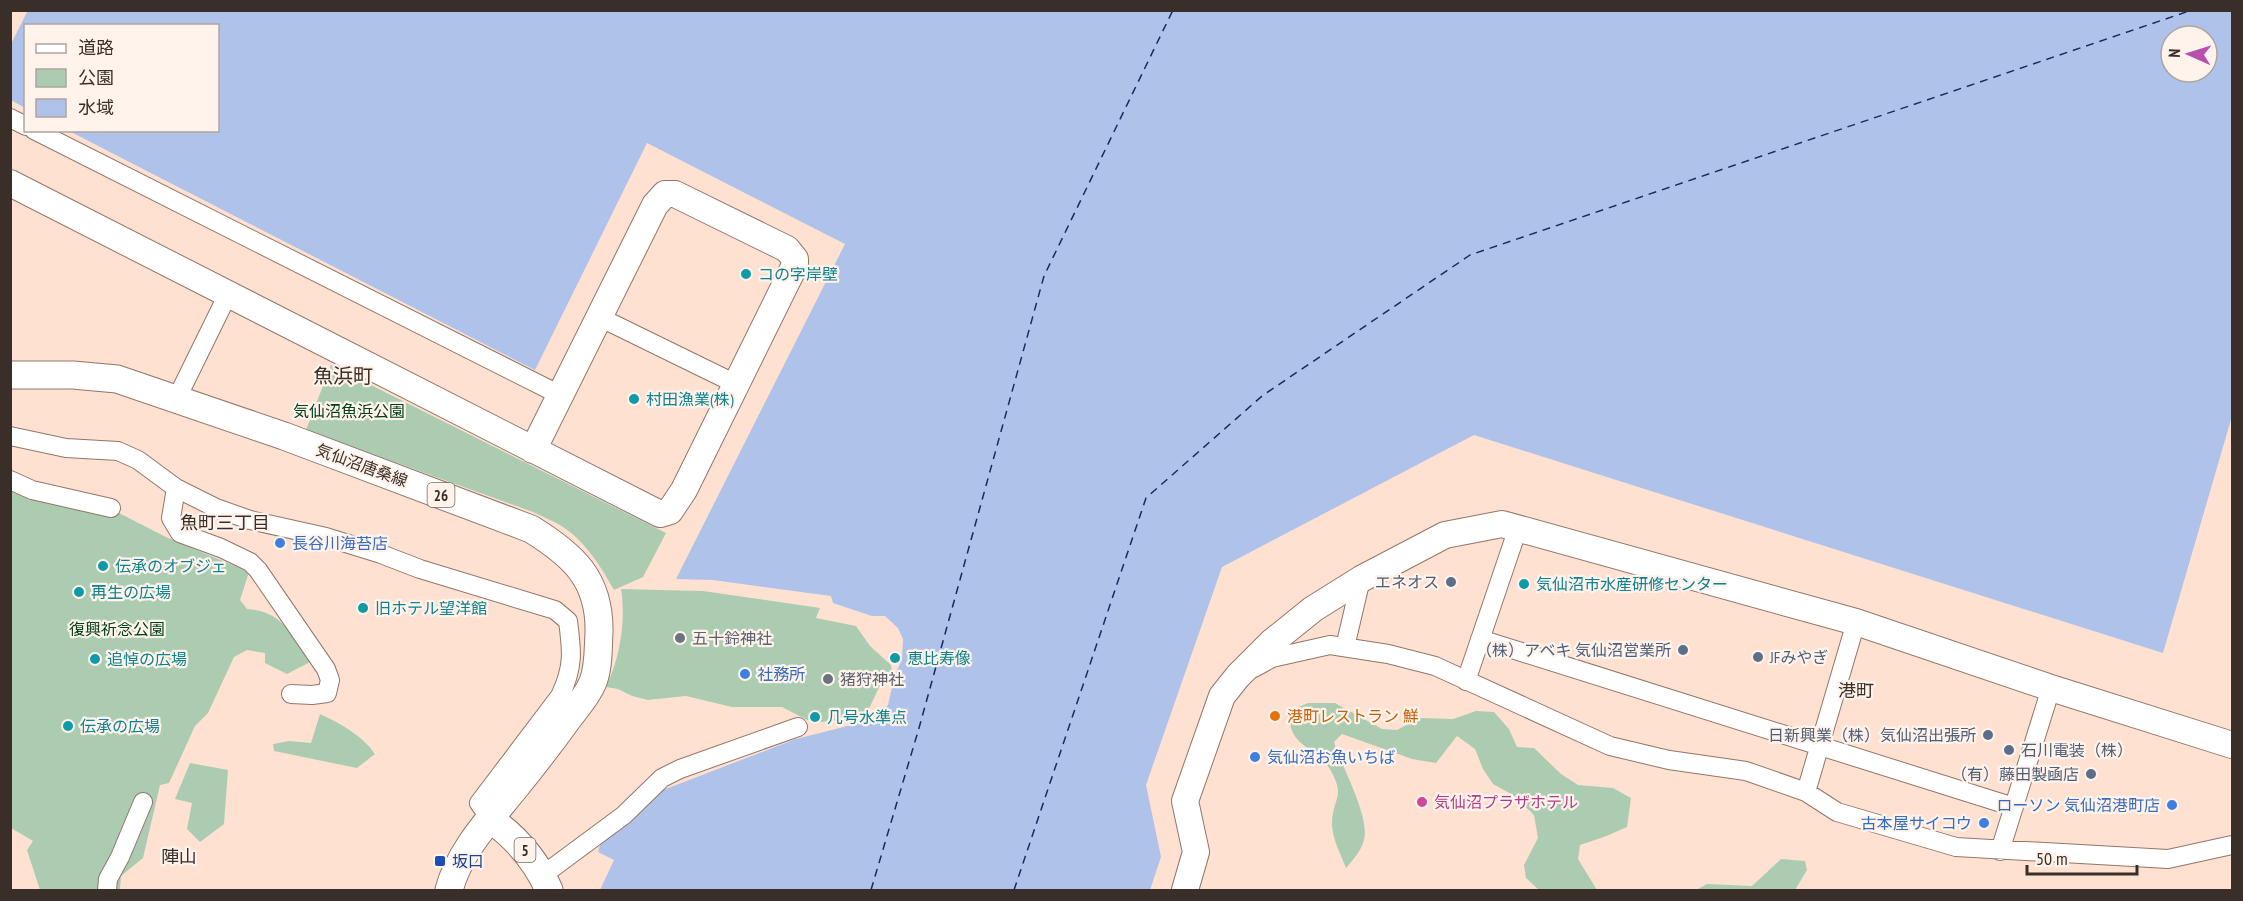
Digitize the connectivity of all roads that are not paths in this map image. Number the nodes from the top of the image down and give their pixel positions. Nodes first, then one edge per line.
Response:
1 (10, 118) edge
2 (24, 125) edge
3 (38, 132) edge
4 (10, 183) edge
5 (228, 294) junction
6 (599, 317) junction
7 (10, 375) edge
8 (736, 384) junction
9 (560, 395) junction
10 (176, 400) junction
11 (10, 436) edge
12 (533, 450) junction
13 (10, 480) edge
14 (176, 488) junction
15 (111, 508) dead end
16 (1518, 528) junction
17 (1361, 579) junction
18 (1856, 622) junction
19 (1480, 639) junction
20 (1345, 647) junction
21 (1238, 675) junction
22 (1466, 681) junction
23 (2051, 688) junction
24 (291, 694) dead end
25 (798, 727) dead end
26 (2232, 745) edge
27 (1819, 746) junction
28 (1806, 792) junction
29 (143, 802) dead end
30 (2014, 807) junction
31 (490, 819) junction
32 (2232, 845) edge
33 (2000, 851) junction
34 (546, 883) edge
35 (107, 891) edge
36 (449, 891) edge
37 (1185, 891) edge

1 - 2 street
3 - 9 street
4 - 5 street
5 - 10 street
5 - 12 street
6 - 8 street
6 - 8 street
6 - 9 street
7 - 10 main road, 気仙沼唐桑線 / 26
8 - 12 street
9 - 12 street
10 - 31 main road, 気仙沼唐桑線 / 26
11 - 14 street
13 - 15 street
14 - 24 street
14 - 31 street
16 - 17 street
16 - 18 street
16 - 19 street
17 - 20 street
17 - 21 street
18 - 23 street
18 - 27 street
19 - 22 street
19 - 27 street
20 - 21 street
20 - 22 street
21 - 37 street
22 - 28 street
23 - 26 street
23 - 30 street
25 - 34 street
27 - 28 street
27 - 30 street
28 - 33 street
29 - 35 street
30 - 33 street
31 - 34 main road, 5
31 - 36 main road, 気仙沼唐桑線 / 26
32 - 33 street

